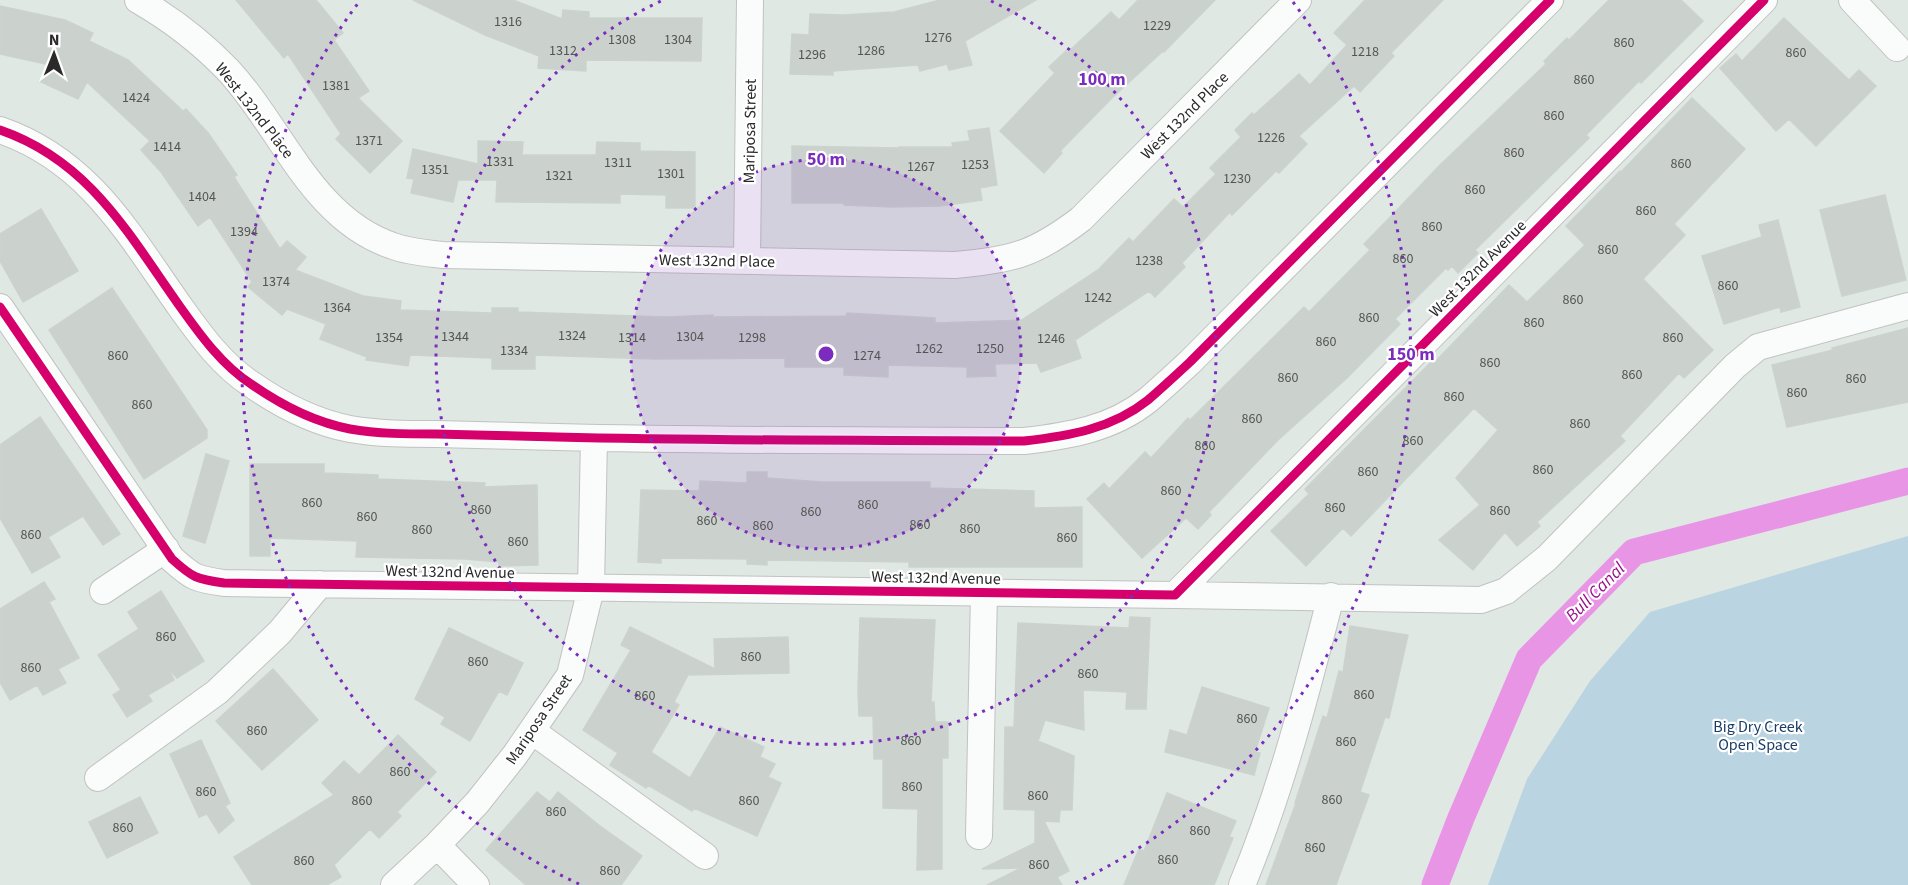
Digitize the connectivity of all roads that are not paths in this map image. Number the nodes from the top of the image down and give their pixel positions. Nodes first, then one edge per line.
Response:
1 (138, 0) edge
2 (750, 0) edge
3 (1298, 0) edge
4 (1550, 0) edge
5 (1764, 0) edge
6 (1852, 0) edge
7 (1897, 48) dead end
8 (0, 130) edge
9 (747, 261) junction
10 (1908, 306) edge
11 (0, 307) edge
12 (594, 438) junction
13 (166, 549) junction
14 (320, 584) junction
15 (591, 588) junction
16 (103, 591) dead end
17 (984, 592) junction
18 (1175, 595) junction
19 (1331, 596) junction
20 (532, 731) junction
21 (98, 778) dead end
22 (979, 836) dead end
23 (437, 845) junction
24 (705, 856) dead end
25 (394, 885) edge
26 (476, 885) edge
27 (1242, 885) edge

1 - 9 street, West 132nd Place
2 - 9 street, Mariposa Street
3 - 9 street, West 132nd Place
4 - 12 street
5 - 18 street, West 132nd Avenue
6 - 7 street
8 - 12 street
10 - 19 street
11 - 13 street, West 132nd Avenue
12 - 15 street, Mariposa Street
13 - 14 street, West 132nd Avenue
13 - 16 street
14 - 15 street, West 132nd Avenue
14 - 21 street
15 - 17 street, West 132nd Avenue
15 - 20 street, Mariposa Street
17 - 18 street, West 132nd Avenue
17 - 22 street
18 - 19 street
19 - 27 street
20 - 23 street, Mariposa Street
20 - 24 street
23 - 25 street, Mariposa Street
23 - 26 street

